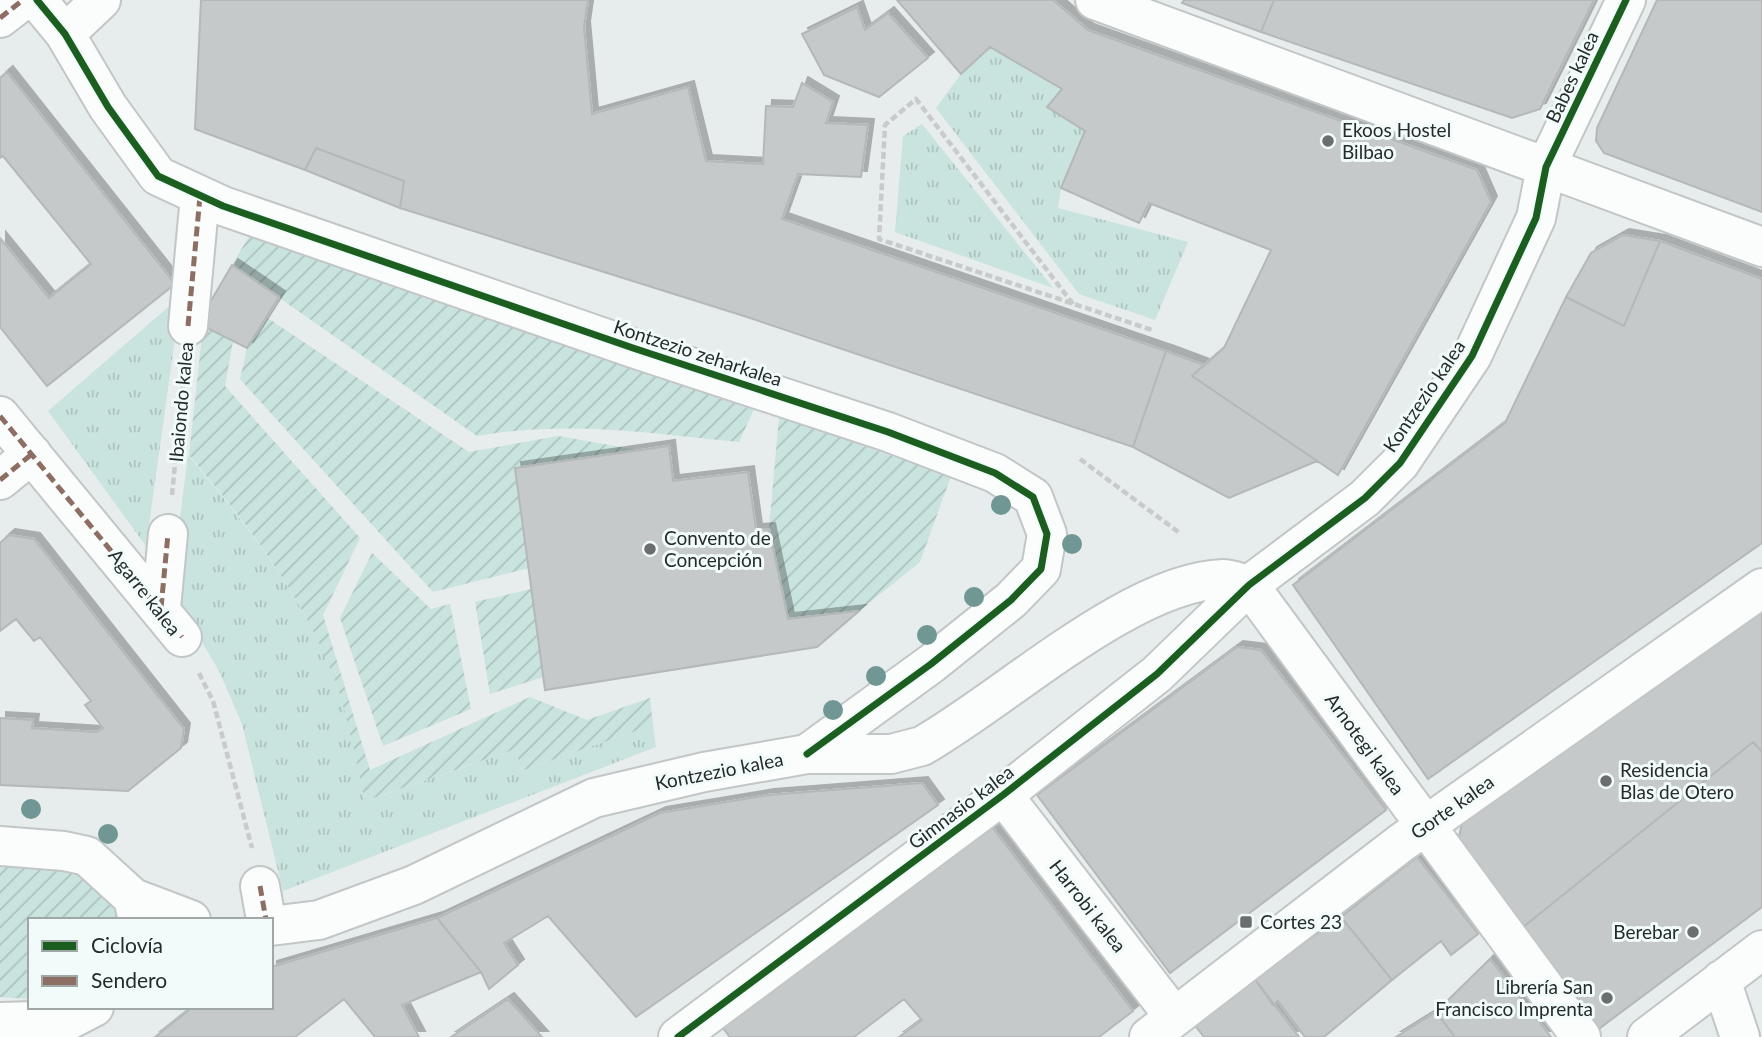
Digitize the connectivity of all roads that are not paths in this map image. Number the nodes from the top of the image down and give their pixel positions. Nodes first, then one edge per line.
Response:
1 (23, 0) edge
2 (37, 0) edge
3 (101, 0) edge
4 (1626, 0) edge
5 (1112, 3) edge
6 (0, 18) edge
7 (65, 34) junction
8 (1546, 167) junction
9 (200, 196) junction
10 (1762, 247) edge
11 (188, 326) road end
12 (0, 416) edge
13 (32, 454) junction
14 (0, 480) edge
15 (168, 534) road end
16 (1249, 585) junction
17 (1762, 588) edge
18 (807, 754) junction
19 (1003, 795) junction
20 (1426, 827) junction
21 (0, 846) edge
22 (135, 909) edge
23 (181, 918) edge
24 (273, 926) edge
25 (1762, 950) edge
26 (1721, 980) junction
27 (90, 1009) edge
28 (0, 1022) edge
29 (1161, 1026) edge
30 (678, 1037) edge
31 (1581, 1037) edge
32 (1647, 1037) edge
33 (1740, 1037) edge

1 - 6 street
2 - 7 street, Kontzezio zeharkalea
3 - 7 street
4 - 8 street, Babes kalea
5 - 8 street
7 - 9 street, Kontzezio zeharkalea
8 - 10 street
8 - 16 street, Kontzezio kalea
9 - 11 street, Ibaiondo kalea
9 - 18 street, Kontzezio zeharkalea
12 - 13 street, Agarre kalea
13 - 14 street
13 - 15 street, Agarre kalea
16 - 18 street, Kontzezio kalea
16 - 19 street, Gimnasio kalea
16 - 20 street, Arnotegi kalea
17 - 20 street, Gorte kalea
18 - 24 street, Kontzezio kalea
19 - 29 street, Harrobi kalea
19 - 30 street, Gimnasio kalea
20 - 29 street, Gorte kalea
20 - 31 street, Arnotegi kalea
21 - 22 street
22 - 23 street
25 - 26 street
26 - 32 street
26 - 33 street
27 - 28 street

